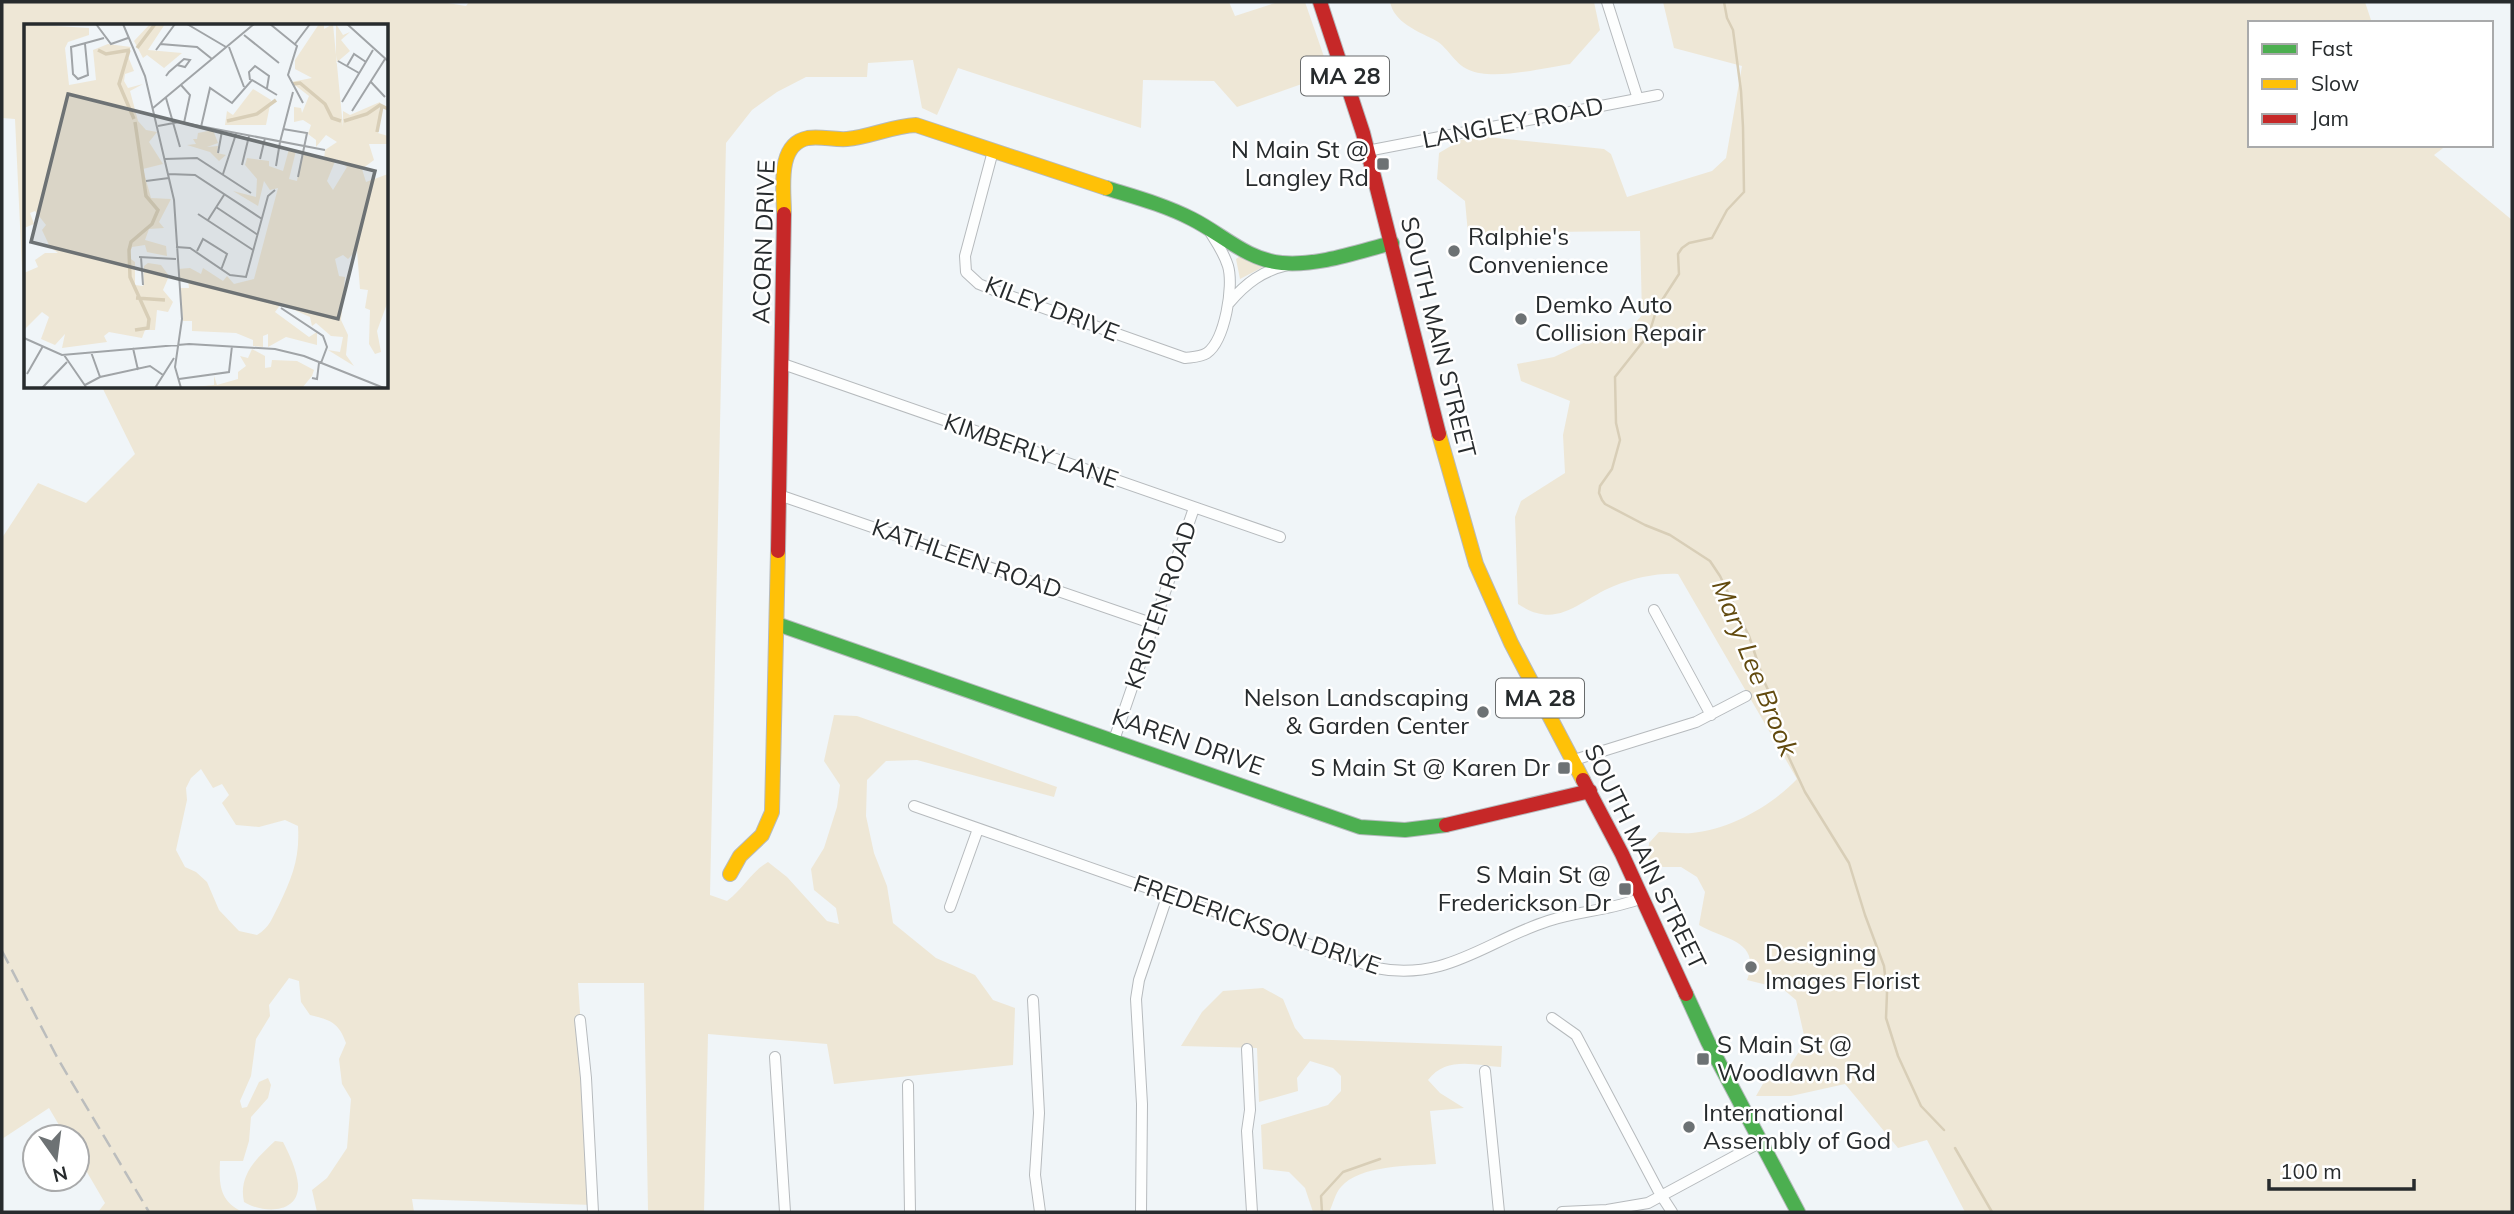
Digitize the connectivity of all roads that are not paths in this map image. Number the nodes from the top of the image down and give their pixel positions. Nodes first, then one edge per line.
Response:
1 (1320, 2) edge
2 (1607, 2) edge
3 (1658, 95) dead end
4 (1637, 99) junction
5 (993, 151) junction
6 (1367, 151) junction
7 (1209, 231) junction
8 (1392, 243) junction
9 (1297, 263) junction
10 (1228, 303) junction
11 (783, 364) junction
12 (779, 495) junction
13 (1194, 508) junction
14 (1280, 537) dead end
15 (1654, 611) dead end
16 (777, 624) junction
17 (1154, 624) junction
18 (1746, 696) dead end
19 (1711, 715) junction
20 (1114, 740) junction
21 (1574, 760) junction
22 (1590, 791) junction
23 (914, 806) dead end
24 (978, 829) junction
25 (730, 874) dead end
26 (1168, 894) junction
27 (1642, 898) junction
28 (950, 907) dead end
29 (1033, 1000) dead end
30 (1552, 1018) dead end
31 (580, 1020) dead end
32 (1247, 1049) dead end
33 (775, 1057) dead end
34 (1485, 1070) dead end
35 (908, 1085) dead end
36 (1761, 1142) junction
37 (1662, 1197) junction
38 (593, 1212) edge
39 (785, 1212) edge
40 (910, 1212) edge
41 (1040, 1212) edge
42 (1141, 1212) edge
43 (1252, 1212) edge
44 (1499, 1212) edge
45 (1562, 1212) edge
46 (1672, 1212) edge
47 (1798, 1212) edge

1 - 6 street, MA 28
2 - 4 street
3 - 4 street, LANGLEY ROAD
4 - 6 street, LANGLEY ROAD
5 - 7 street, ACORN DRIVE
5 - 10 street, KILEY DRIVE
5 - 11 street, ACORN DRIVE
6 - 8 street, SOUTH MAIN STREET / MA 28
7 - 9 street, ACORN DRIVE
7 - 10 street, KILEY DRIVE
8 - 9 street, ACORN DRIVE
8 - 21 street, SOUTH MAIN STREET / MA 28
9 - 10 street
11 - 12 street, ACORN DRIVE
11 - 13 street, KIMBERLY LANE
12 - 16 street, ACORN DRIVE
12 - 17 street, KATHLEEN ROAD
13 - 14 street, KIMBERLY LANE
13 - 17 street, KRISTEN ROAD
15 - 19 street
16 - 20 street, KAREN DRIVE
16 - 25 street, ACORN DRIVE
17 - 20 street, KRISTEN ROAD
18 - 19 street
19 - 21 street
20 - 22 street, KAREN DRIVE
21 - 22 street, SOUTH MAIN STREET / MA 28
22 - 27 street, SOUTH MAIN STREET / MA 28
23 - 24 street, FREDERICKSON DRIVE
24 - 26 street, FREDERICKSON DRIVE
24 - 28 street
26 - 27 street, FREDERICKSON DRIVE
26 - 42 street
27 - 36 street, SOUTH MAIN STREET / MA 28
29 - 41 street
30 - 37 street
31 - 38 street
32 - 43 street
33 - 39 street
34 - 44 street
35 - 40 street
36 - 37 street
36 - 47 street, SOUTH MAIN STREET / MA 28
37 - 45 street
37 - 46 street

